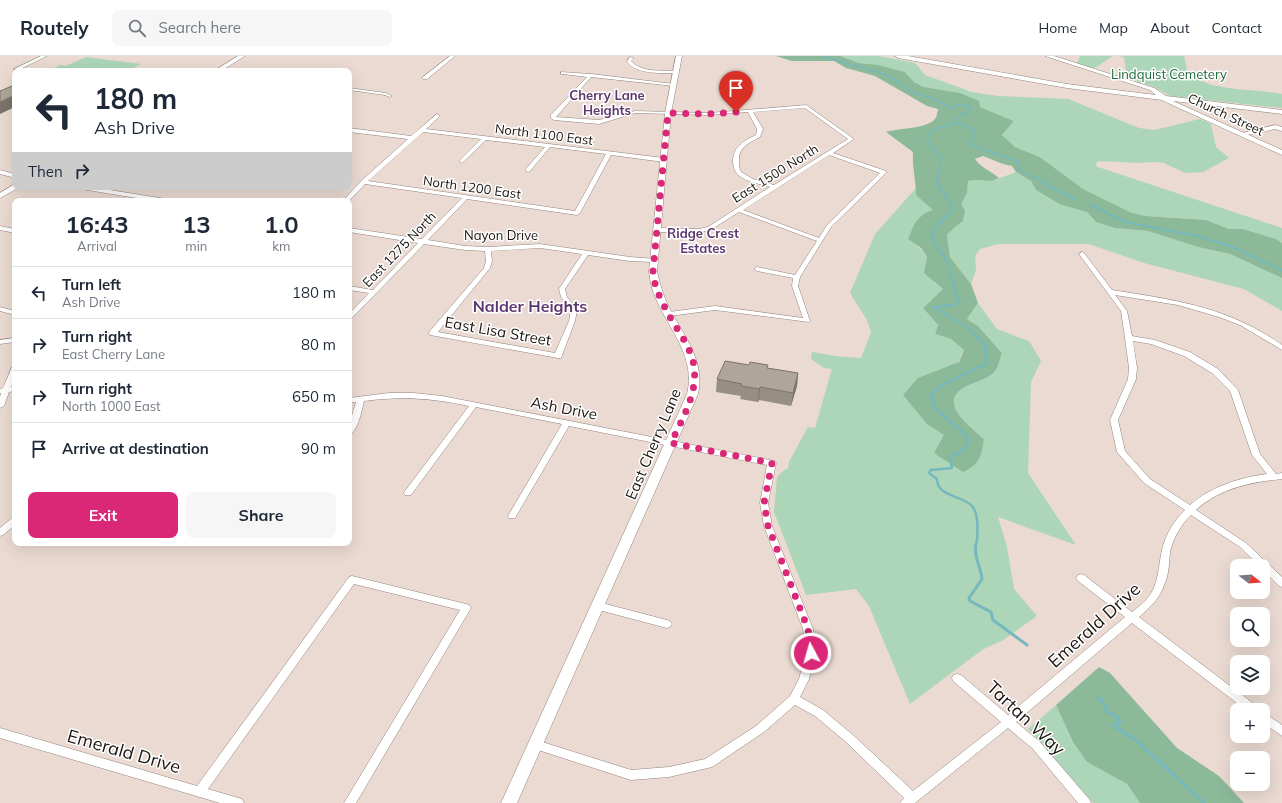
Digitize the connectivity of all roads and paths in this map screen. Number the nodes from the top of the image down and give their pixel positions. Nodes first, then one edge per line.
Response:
1 (45, 56) edge
2 (242, 56) edge
3 (453, 56) edge
4 (679, 56) edge
5 (899, 56) edge
6 (1048, 56) edge
7 (632, 58) dead end
8 (18, 68) edge
9 (222, 68) edge
10 (677, 72) junction
11 (563, 73) dead end
12 (591, 76) junction
13 (425, 78) dead end
14 (1135, 83) junction
15 (674, 85) junction
16 (352, 89) edge
17 (1122, 93) junction
18 (390, 96) dead end
19 (1165, 98) junction
20 (750, 111) junction
21 (1282, 112) edge
22 (668, 113) junction
23 (437, 116) dead end
24 (1282, 129) edge
25 (352, 130) edge
26 (422, 130) junction
27 (1242, 134) junction
28 (413, 138) junction
29 (485, 138) junction
30 (548, 146) junction
31 (829, 153) junction
32 (1282, 153) edge
33 (609, 154) junction
34 (664, 160) junction
35 (462, 161) dead end
36 (528, 170) dead end
37 (0, 172) edge
38 (12, 175) edge
39 (363, 182) junction
40 (775, 187) junction
41 (12, 189) edge
42 (99, 190) edge
43 (0, 196) edge
44 (466, 197) junction
45 (148, 198) edge
46 (349, 198) edge
47 (738, 210) junction
48 (0, 228) edge
49 (12, 230) edge
50 (352, 230) edge
51 (657, 230) junction
52 (820, 240) junction
53 (423, 241) junction
54 (488, 249) junction
55 (586, 253) junction
56 (1082, 254) dead end
57 (654, 260) junction
58 (757, 269) dead end
59 (797, 277) junction
60 (352, 288) edge
61 (374, 292) junction
62 (1110, 292) junction
63 (0, 309) edge
64 (12, 312) edge
65 (669, 314) junction
66 (352, 315) edge
67 (1129, 338) junction
68 (12, 340) edge
69 (0, 342) edge
70 (1282, 348) edge
71 (12, 377) edge
72 (7, 390) edge
73 (360, 399) junction
74 (352, 400) edge
75 (473, 404) junction
76 (0, 406) edge
77 (567, 423) junction
78 (352, 426) edge
79 (671, 443) junction
80 (1278, 476) edge
81 (408, 493) dead end
82 (1190, 510) junction
83 (512, 516) dead end
84 (12, 523) edge
85 (0, 533) edge
86 (1081, 578) dead end
87 (1282, 583) edge
88 (598, 606) junction
89 (1133, 617) junction
90 (668, 624) dead end
91 (957, 678) dead end
92 (794, 699) junction
93 (1245, 703) edge
94 (1008, 722) junction
95 (1270, 722) edge
96 (1282, 731) edge
97 (0, 732) edge
98 (536, 745) junction
99 (200, 791) junction
100 (909, 801) edge
101 (238, 803) edge
102 (350, 803) edge
103 (509, 803) edge
104 (1085, 803) edge

1 - 8 street
2 - 9 street
3 - 13 street
4 - 10 street, East Cherry Lane
5 - 17 street
6 - 14 street, Church Street
7 - 10 street
10 - 15 street, East Cherry Lane
11 - 12 street
12 - 15 street
12 - 22 street
14 - 17 street
14 - 19 street, Church Street
15 - 22 street, East Cherry Lane
16 - 18 street
17 - 19 street
19 - 21 street
19 - 27 street, Church Street
20 - 22 street
20 - 31 street, East 1500 North
20 - 40 street
22 - 34 street, East Cherry Lane
23 - 26 street
24 - 27 street
25 - 28 street
26 - 28 street
26 - 29 street, North 1100 East
27 - 32 street, Church Street
28 - 39 street
29 - 30 street, North 1100 East
29 - 35 street
30 - 33 street, North 1100 East
30 - 36 street
31 - 40 street, East 1500 North
31 - 52 street
33 - 34 street, North 1100 East
33 - 44 street, North 1200 East
34 - 51 street, East Cherry Lane
37 - 38 street
39 - 44 street, North 1200 East
39 - 46 street
40 - 47 street, East 1500 North
41 - 43 street
42 - 45 street
44 - 53 street, East 1275 North
47 - 51 street, East 1500 North
47 - 52 street
48 - 49 street
50 - 53 street, Nayon Drive
51 - 57 street, East Cherry Lane
52 - 59 street
53 - 54 street, Nayon Drive
53 - 61 street, East 1275 North
54 - 55 street, Nayon Drive
54 - 55 street, East Lisa Street
55 - 57 street, Nayon Drive
56 - 62 street
57 - 65 street, East Cherry Lane
58 - 59 street
59 - 65 street
60 - 61 street
61 - 66 street, East 1275 North
62 - 67 street
62 - 70 street
63 - 64 street
65 - 79 street, East Cherry Lane
67 - 80 street
67 - 82 street
68 - 69 street
71 - 72 street
72 - 76 street
73 - 74 street, Ash Drive
73 - 75 street, Ash Drive
73 - 78 street
75 - 77 street, Ash Drive
75 - 81 street
77 - 79 street, Ash Drive
77 - 83 street
79 - 88 street, East Cherry Lane
79 - 92 street, Ash Drive
80 - 82 street, Emerald Drive
82 - 87 street
82 - 89 street, Emerald Drive
84 - 85 street
86 - 89 street
88 - 90 street
88 - 98 street, East Cherry Lane
89 - 93 street
89 - 94 street, Emerald Drive
91 - 94 street, Tartan Way
92 - 98 street
92 - 100 street
94 - 100 street, Emerald Drive
94 - 104 street, Tartan Way
95 - 96 street
97 - 99 street, Emerald Drive
98 - 103 street, East Cherry Lane
99 - 101 street, Emerald Drive
99 - 102 street

